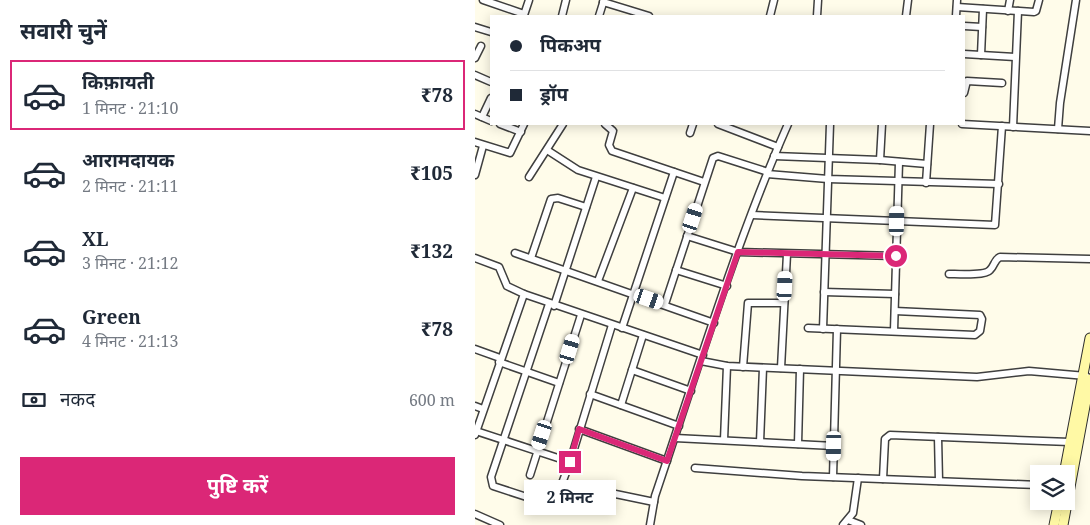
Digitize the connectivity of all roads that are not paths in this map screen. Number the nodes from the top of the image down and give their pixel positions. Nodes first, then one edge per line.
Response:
1 (483, 0) edge
2 (529, 0) edge
3 (566, 0) edge
4 (774, 0) edge
5 (818, 0) edge
6 (908, 0) edge
7 (957, 0) edge
8 (1010, 0) edge
9 (1039, 0) edge
10 (1076, 0) edge
11 (604, 1) edge
12 (957, 8) junction
13 (983, 9) junction
14 (1008, 11) junction
15 (1018, 12) junction
16 (524, 15) edge
17 (562, 15) edge
18 (599, 15) edge
19 (646, 15) edge
20 (770, 15) edge
21 (817, 15) edge
22 (906, 15) edge
23 (956, 15) edge
24 (965, 26) edge
25 (982, 26) junction
26 (475, 27) edge
27 (490, 32) edge
28 (481, 46) dead end
29 (965, 54) edge
30 (981, 55) junction
31 (1015, 57) junction
32 (475, 58) edge
33 (475, 75) edge
34 (490, 82) edge
35 (1002, 83) dead end
36 (965, 89) edge
37 (490, 100) edge
38 (475, 114) edge
39 (482, 117) junction
40 (490, 121) edge
41 (965, 124) edge
42 (503, 125) edge
43 (524, 125) edge
44 (562, 125) edge
45 (606, 125) edge
46 (693, 125) edge
47 (721, 125) edge
48 (788, 125) edge
49 (830, 125) edge
50 (882, 125) edge
51 (930, 125) edge
52 (1002, 126) junction
53 (1013, 127) junction
54 (1059, 129) junction
55 (1090, 131) edge
56 (521, 132) junction
57 (690, 134) dead end
58 (475, 142) edge
59 (483, 146) junction
60 (778, 147) junction
61 (547, 150) junction
62 (774, 156) junction
63 (829, 159) junction
64 (880, 160) junction
65 (899, 162) junction
66 (927, 164) junction
67 (674, 172) junction
68 (767, 173) junction
69 (475, 175) edge
70 (529, 177) dead end
71 (596, 177) junction
72 (828, 179) junction
73 (897, 181) junction
74 (705, 182) junction
75 (926, 182) junction
76 (999, 184) junction
77 (633, 188) junction
78 (665, 198) junction
79 (587, 207) junction
80 (752, 216) junction
81 (827, 218) junction
82 (897, 221) junction
83 (687, 236) junction
84 (738, 252) junction
85 (515, 253) dead end
86 (787, 254) junction
87 (825, 255) junction
88 (896, 256) junction
89 (475, 258) edge
90 (531, 258) junction
91 (1090, 259) edge
92 (566, 270) junction
93 (676, 270) junction
94 (949, 274) dead end
95 (598, 281) junction
96 (727, 286) junction
97 (824, 292) junction
98 (524, 294) junction
99 (633, 294) junction
100 (895, 294) junction
101 (784, 303) junction
102 (665, 304) junction
103 (552, 305) junction
104 (895, 311) junction
105 (581, 315) junction
106 (714, 323) junction
107 (612, 325) junction
108 (622, 328) junction
109 (808, 328) dead end
110 (823, 329) junction
111 (837, 329) junction
112 (894, 331) junction
113 (643, 335) junction
114 (1090, 338) edge
115 (475, 349) edge
116 (702, 358) junction
117 (500, 360) junction
118 (727, 366) junction
119 (743, 367) junction
120 (763, 368) junction
121 (781, 368) junction
122 (800, 369) junction
123 (632, 370) junction
124 (836, 370) junction
125 (527, 372) junction
126 (1088, 377) edge
127 (559, 383) junction
128 (691, 391) junction
129 (590, 394) junction
130 (621, 405) junction
131 (475, 406) edge
132 (483, 409) junction
133 (679, 426) junction
134 (579, 429) junction
135 (476, 433) edge
136 (938, 437) junction
137 (675, 438) junction
138 (724, 440) junction
139 (503, 441) junction
140 (761, 442) junction
141 (1070, 442) junction
142 (798, 444) junction
143 (834, 446) junction
144 (536, 452) junction
145 (667, 461) junction
146 (570, 462) junction
147 (1066, 465) edge
148 (695, 468) dead end
149 (530, 475) dead end
150 (833, 477) junction
151 (858, 478) junction
152 (883, 479) junction
153 (939, 481) junction
154 (1030, 485) edge
155 (601, 491) dead end
156 (654, 502) junction
157 (1057, 510) edge
158 (475, 514) edge
159 (848, 520) junction
160 (500, 525) edge
161 (650, 525) edge
162 (843, 525) edge
163 (861, 525) edge
164 (1054, 525) edge
165 (1063, 525) edge

1 - 16 street
2 - 16 street
3 - 17 street
4 - 20 street
5 - 21 street
6 - 22 street
7 - 12 street
8 - 14 street
9 - 15 street
10 - 54 street
11 - 18 street
11 - 19 street
12 - 13 street
12 - 23 street
13 - 14 street
13 - 25 street
14 - 15 street
15 - 31 street
24 - 25 street
25 - 30 street
26 - 27 street
28 - 32 street
29 - 30 street
30 - 31 street
31 - 53 street
33 - 34 street
35 - 36 street
37 - 39 street
38 - 39 street
39 - 40 street
41 - 52 street
42 - 56 street
43 - 56 street
44 - 61 street
45 - 67 street
46 - 57 street
47 - 60 street
48 - 60 street
49 - 63 street
50 - 64 street
51 - 66 street
52 - 53 street
52 - 76 street
53 - 54 street
54 - 55 street
56 - 59 street
58 - 59 street
59 - 69 street
60 - 62 street
61 - 70 street
61 - 71 street
62 - 63 street
62 - 68 street
63 - 64 street
63 - 72 street
64 - 65 street
65 - 66 street
65 - 73 street
66 - 75 street
67 - 74 street
67 - 78 street
68 - 72 street
68 - 74 street
68 - 80 street
71 - 77 street
71 - 79 street
72 - 73 street
72 - 81 street
73 - 75 street
73 - 82 street
74 - 83 street
75 - 76 street
76 - 82 street
77 - 78 street
77 - 95 street
78 - 99 street
79 - 90 street
79 - 92 street
80 - 81 street
80 - 84 street
81 - 82 street
81 - 87 street
82 - 88 street
83 - 84 street
83 - 93 street
84 - 86 street
84 - 96 street
85 - 90 street
86 - 87 street
86 - 101 street
87 - 88 street
87 - 97 street
88 - 100 street
89 - 98 street
90 - 92 street
91 - 94 street
92 - 95 street
92 - 103 street
93 - 96 street
93 - 102 street
95 - 99 street
96 - 106 street
97 - 100 street
97 - 110 street
98 - 103 street
98 - 117 street
99 - 102 street
99 - 108 street
100 - 104 street
101 - 119 street
101 - 121 street
102 - 106 street
103 - 105 street
103 - 125 street
104 - 112 street
104 - 112 street
105 - 107 street
105 - 127 street
106 - 116 street
107 - 108 street
107 - 129 street
108 - 113 street
109 - 110 street
110 - 111 street
111 - 112 street
111 - 124 street
113 - 116 street
113 - 123 street
114 - 126 main road
115 - 117 street
116 - 118 street
116 - 128 street
117 - 125 street
117 - 132 street
118 - 119 street
118 - 138 street
119 - 120 street
120 - 121 street
120 - 140 street
121 - 122 street
122 - 124 street
122 - 142 street
123 - 128 street
123 - 130 street
124 - 126 street
124 - 143 street
125 - 127 street
125 - 139 street
126 - 141 main road
126 - 165 main road
127 - 144 street
128 - 133 street
129 - 130 street
129 - 134 street
130 - 133 street
131 - 132 street
132 - 135 street
133 - 137 street
134 - 145 street
134 - 146 street
135 - 139 street
136 - 141 street
136 - 152 street
136 - 153 street
137 - 138 street
137 - 145 street
138 - 140 street
139 - 144 street
139 - 146 street
140 - 142 street
141 - 147 main road
142 - 143 street
143 - 150 street
144 - 146 street
144 - 149 street
145 - 156 street
148 - 150 street
150 - 151 street
151 - 152 street
151 - 159 street
152 - 153 street
153 - 154 street
155 - 156 street
156 - 161 street
157 - 164 main road
158 - 160 street
159 - 162 street
159 - 163 street

